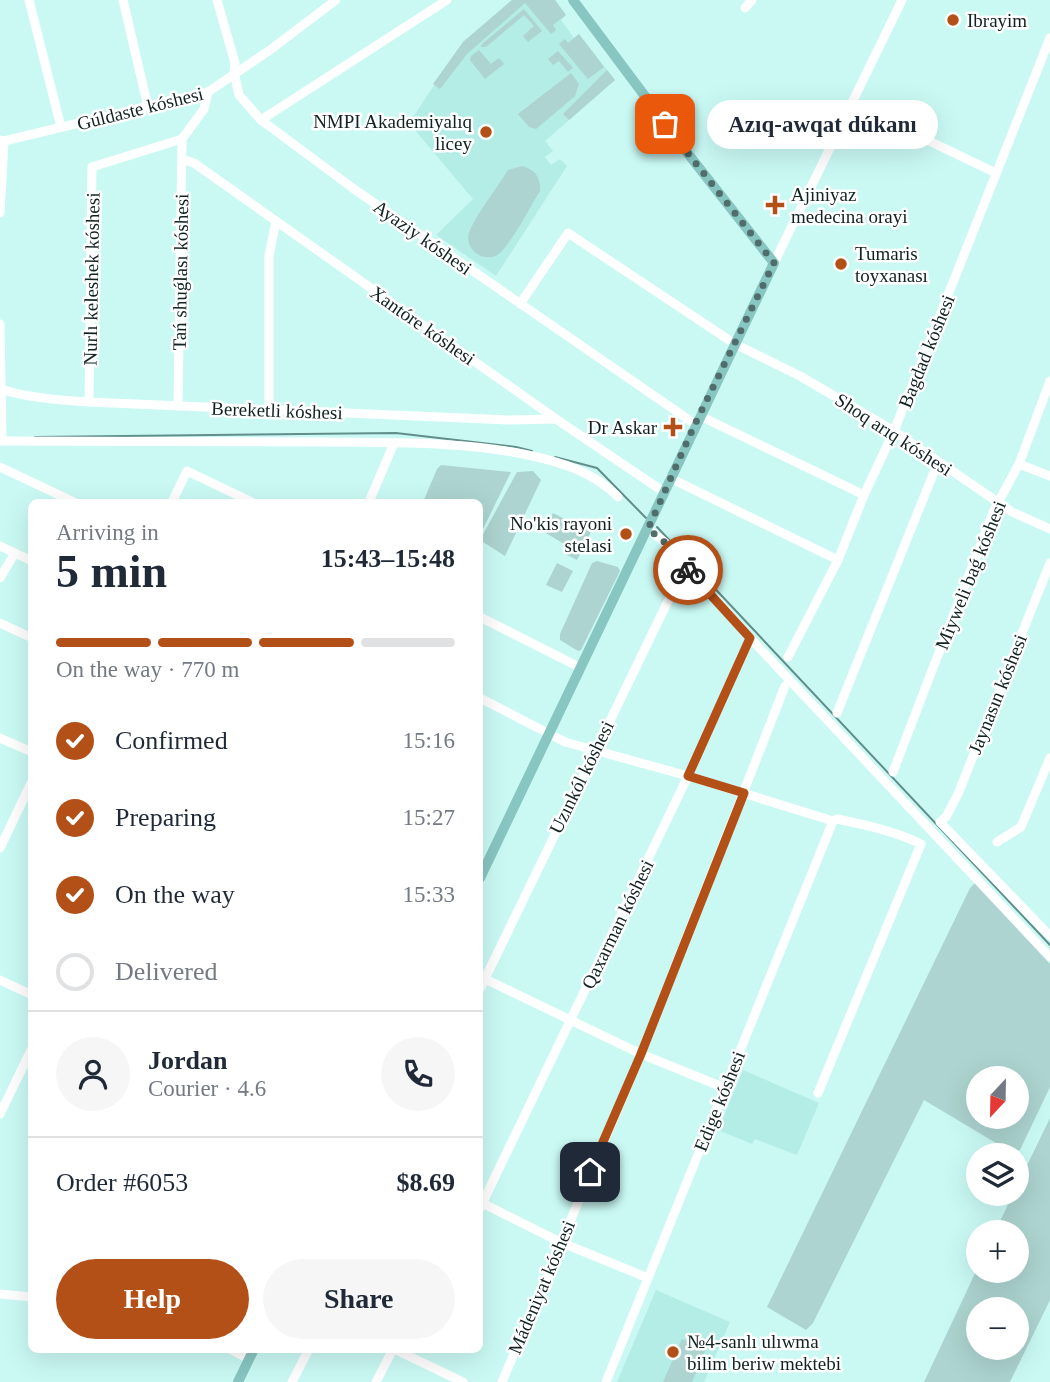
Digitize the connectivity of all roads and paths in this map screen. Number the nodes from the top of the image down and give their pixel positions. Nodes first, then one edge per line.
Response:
1 (29, 0) edge
2 (122, 0) edge
3 (218, 0) edge
4 (336, 0) edge
5 (447, 0) edge
6 (573, 0) edge
7 (752, 0) edge
8 (902, 0) edge
9 (745, 8) dead end
10 (1050, 38) edge
11 (234, 72) junction
12 (208, 92) junction
13 (852, 104) junction
14 (148, 107) junction
15 (261, 120) junction
16 (61, 127) junction
17 (182, 139) junction
18 (2, 140) edge
19 (182, 159) junction
20 (996, 173) junction
21 (0, 213) edge
22 (276, 221) junction
23 (774, 263) junction
24 (520, 304) junction
25 (0, 324) edge
26 (735, 344) junction
27 (1050, 381) edge
28 (1, 389) edge
29 (1047, 397) edge
30 (89, 402) junction
31 (178, 405) junction
32 (269, 411) junction
33 (556, 419) junction
34 (697, 420) junction
35 (894, 431) junction
36 (1, 441) edge
37 (394, 443) junction
38 (937, 462) junction
39 (1019, 464) junction
40 (0, 467) edge
41 (1050, 476) edge
42 (670, 478) junction
43 (664, 492) junction
44 (864, 495) junction
45 (618, 497) dead end
46 (68, 499) edge
47 (173, 499) edge
48 (246, 499) edge
49 (370, 499) edge
50 (998, 502) junction
51 (648, 529) junction
52 (1050, 529) edge
53 (0, 546) edge
54 (15, 554) junction
55 (28, 559) edge
56 (838, 560) junction
57 (1050, 563) edge
58 (684, 566) junction
59 (0, 578) edge
60 (483, 619) edge
61 (0, 623) edge
62 (28, 636) edge
63 (750, 638) junction
64 (788, 657) dead end
65 (581, 668) junction
66 (785, 686) dead end
67 (483, 699) edge
68 (837, 713) dead end
69 (549, 732) junction
70 (0, 738) edge
71 (28, 750) edge
72 (594, 750) junction
73 (1050, 758) edge
74 (893, 772) dead end
75 (688, 776) junction
76 (28, 789) edge
77 (744, 793) junction
78 (833, 821) junction
79 (997, 842) dead end
80 (0, 848) edge
81 (483, 872) edge
82 (1050, 936) edge
83 (1050, 957) edge
84 (483, 976) edge
85 (483, 978) edge
86 (0, 980) edge
87 (28, 993) edge
88 (571, 1020) junction
89 (641, 1054) junction
90 (28, 1056) edge
91 (725, 1088) junction
92 (818, 1093) dead end
93 (0, 1114) edge
94 (483, 1198) edge
95 (483, 1205) edge
96 (560, 1242) junction
97 (648, 1278) junction
98 (0, 1294) edge
99 (28, 1297) edge
100 (307, 1353) edge
101 (391, 1353) edge
102 (410, 1353) edge
103 (251, 1354) edge
104 (238, 1382) edge
105 (292, 1382) edge
106 (376, 1382) edge
107 (463, 1382) edge
108 (502, 1382) edge
109 (606, 1382) edge

1 - 16 street
2 - 14 street
3 - 11 street, Ayaziy kóshesi
4 - 11 street, Gúldaste kóshesi
5 - 15 street
6 - 23 main road
7 - 9 street
8 - 13 street
10 - 20 street, Bagdad kóshesi
11 - 12 street, Gúldaste kóshesi
11 - 15 street, Ayaziy kóshesi
12 - 14 street, Gúldaste kóshesi
12 - 17 street
13 - 20 street
13 - 23 street
14 - 16 street, Gúldaste kóshesi
15 - 24 street, Ayaziy kóshesi
16 - 18 street, Gúldaste kóshesi
17 - 19 street, Tań shuǵlası kóshesi
17 - 30 street, Nurlı keleshek kóshesi
18 - 21 street
19 - 22 street, Xantóre kóshesi
19 - 31 street, Tań shuǵlası kóshesi
20 - 35 street, Bagdad kóshesi
22 - 32 street
22 - 33 street, Xantóre kóshesi
23 - 26 main road
24 - 26 street, Shoq arıq kóshesi
24 - 34 street, Ayaziy kóshesi
25 - 28 street
26 - 34 main road
26 - 35 street, Shoq arıq kóshesi
27 - 29 street, Miyweli baǵ kóshesi
28 - 30 street, Bereketli kóshesi
28 - 36 street
29 - 39 street, Miyweli baǵ kóshesi
30 - 31 street, Bereketli kóshesi
31 - 32 street, Bereketli kóshesi
32 - 33 street, Bereketli kóshesi
33 - 43 street, Xantóre kóshesi
34 - 42 main road
34 - 44 street, Ayaziy kóshesi
35 - 38 street, Shoq arıq kóshesi
35 - 44 street, Bagdad kóshesi
36 - 37 street
37 - 45 street
37 - 49 street
38 - 50 street, Shoq arıq kóshesi
38 - 68 street
39 - 41 street
39 - 50 street, Miyweli baǵ kóshesi
40 - 46 street
42 - 43 main road
42 - 56 street
43 - 51 main road
44 - 56 street, Bagdad kóshesi
47 - 48 street
50 - 52 street, Shoq arıq kóshesi
50 - 74 street, Miyweli baǵ kóshesi
51 - 58 street
51 - 65 main road
53 - 54 street
54 - 55 street
54 - 59 street
56 - 64 street, Bagdad kóshesi
57 - 82 street, Jaynasın kóshesi
58 - 63 street
58 - 72 street, Uzınkól kóshesi
60 - 65 street
61 - 62 street
63 - 75 street, Qaxarman kóshesi
63 - 83 street
65 - 69 main road
66 - 77 street, Mádeniyat kóshesi
67 - 69 street
69 - 72 street
69 - 81 main road
70 - 71 street
72 - 75 street
72 - 84 street, Uzınkól kóshesi
73 - 79 street
75 - 77 street
75 - 88 street, Qaxarman kóshesi
76 - 80 street
77 - 78 street
77 - 89 street, Mádeniyat kóshesi
78 - 91 street, Edige kóshesi
78 - 92 street
85 - 88 street
86 - 87 street
88 - 89 street
88 - 94 street, Qaxarman kóshesi
89 - 91 street
89 - 96 street, Mádeniyat kóshesi
90 - 93 street
91 - 97 street, Edige kóshesi
95 - 96 street
96 - 97 street
96 - 108 street, Mádeniyat kóshesi
97 - 109 street, Edige kóshesi
98 - 99 street
100 - 105 street
101 - 106 street
102 - 107 street
103 - 104 main road

